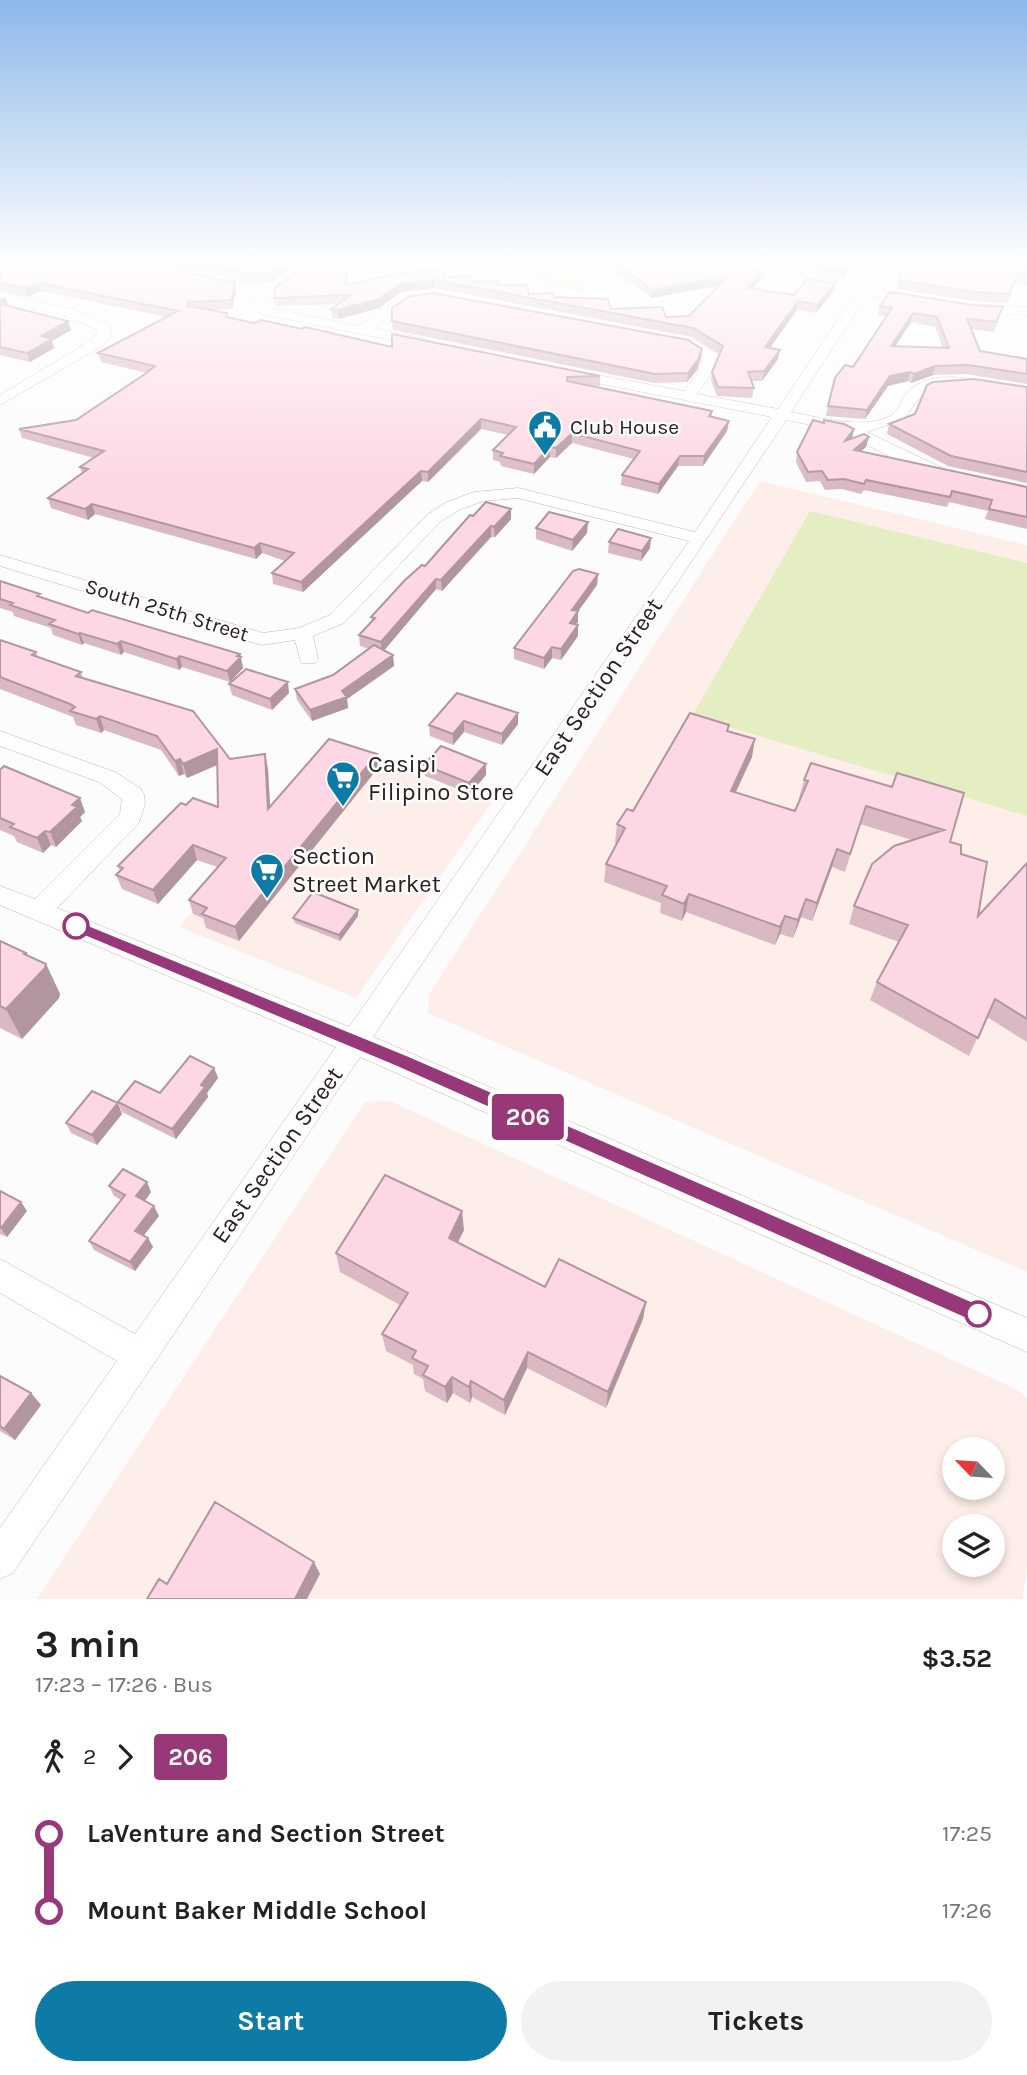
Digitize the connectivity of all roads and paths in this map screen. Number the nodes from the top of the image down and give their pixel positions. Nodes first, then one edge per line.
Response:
1 (103, 337) edge
2 (394, 337) edge
3 (655, 337) edge
4 (834, 337) edge
5 (429, 344) edge
6 (551, 370) edge
7 (976, 381) edge
8 (686, 398) junction
9 (0, 401) edge
10 (783, 415) junction
11 (847, 427) junction
12 (968, 479) edge
13 (700, 538) junction
14 (0, 560) edge
15 (303, 633) junction
16 (308, 659) dead end
17 (0, 738) edge
18 (0, 895) edge
19 (39, 911) junction
20 (355, 1042) junction
21 (0, 1275) edge
22 (1027, 1335) edge
23 (139, 1355) junction
24 (0, 1560) edge

1 - 9 street
2 - 5 street
3 - 8 street
4 - 10 street, East Section Street
6 - 8 street
7 - 11 street
8 - 10 street
10 - 11 street
10 - 13 street, East Section Street
11 - 12 street
13 - 15 street, South 25th Street
13 - 20 street, East Section Street
14 - 15 street, South 25th Street
15 - 16 street
17 - 19 street
18 - 19 street
19 - 20 street
20 - 22 street
20 - 23 street, East Section Street
21 - 23 street
23 - 24 street, East Section Street

